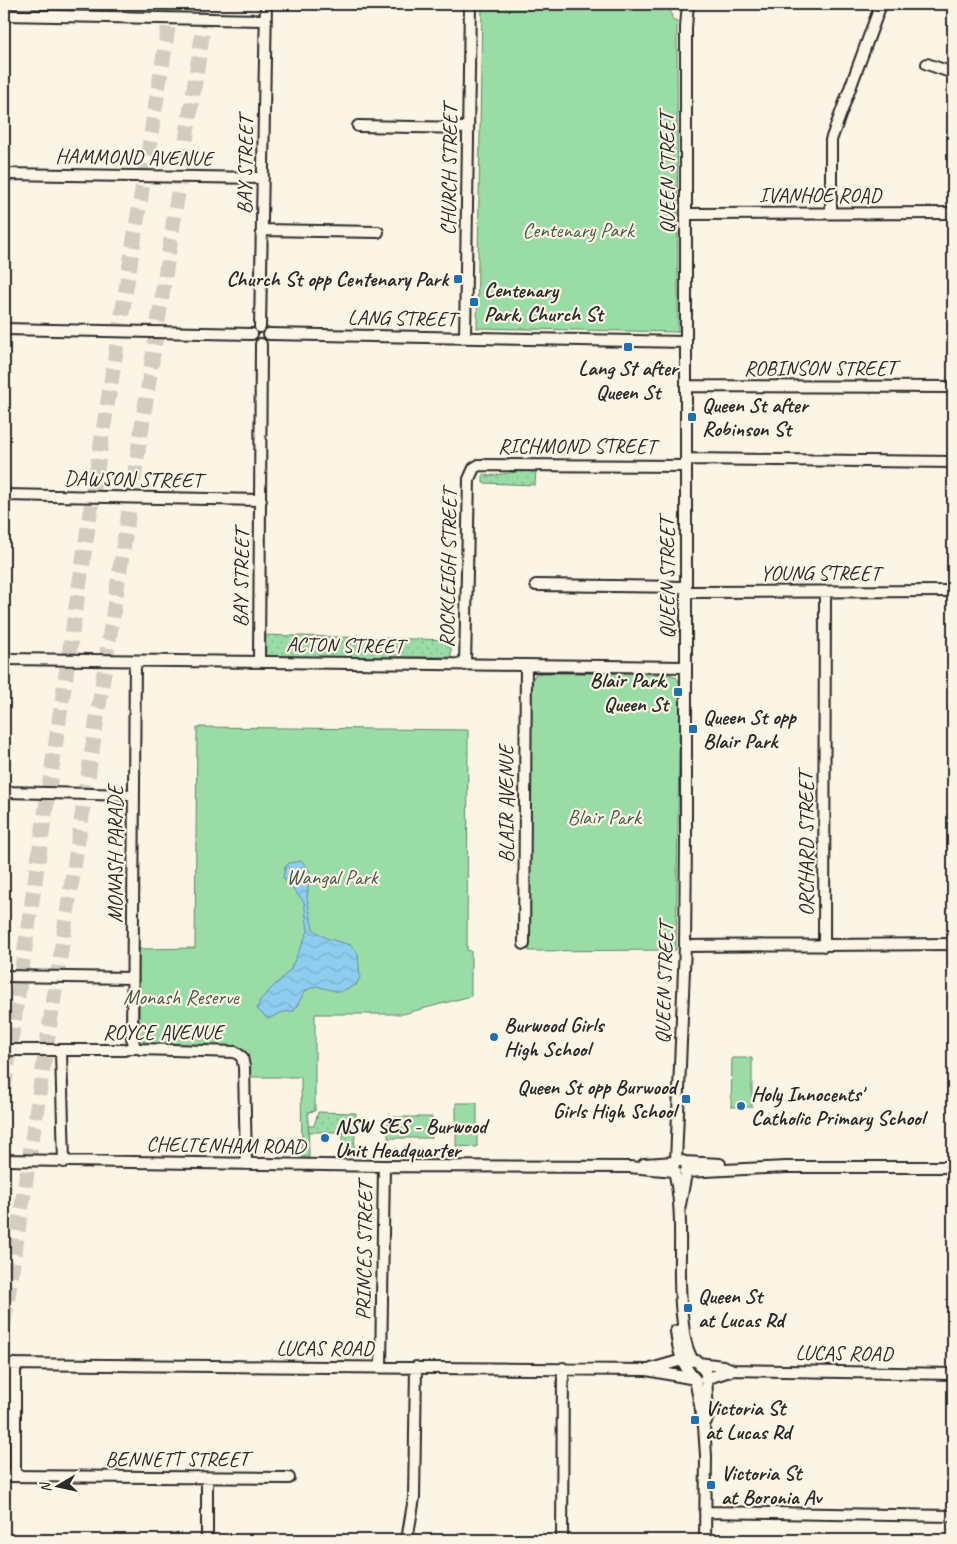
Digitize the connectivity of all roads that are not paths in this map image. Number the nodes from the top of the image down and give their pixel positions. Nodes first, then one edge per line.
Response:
1 (266, 4) edge
2 (470, 4) edge
3 (682, 4) edge
4 (688, 4) edge
5 (881, 4) edge
6 (4, 15) edge
7 (266, 20) junction
8 (686, 27) junction
9 (927, 64) dead end
10 (953, 73) edge
11 (358, 126) dead end
12 (468, 128) junction
13 (4, 174) edge
14 (263, 178) junction
15 (831, 213) junction
16 (953, 213) edge
17 (686, 214) junction
18 (262, 230) junction
19 (378, 232) dead end
20 (4, 329) edge
21 (256, 330) junction
22 (269, 334) junction
23 (465, 338) junction
24 (685, 342) junction
25 (261, 344) junction
26 (686, 386) junction
27 (953, 387) edge
28 (686, 462) junction
29 (953, 462) edge
30 (471, 472) joint
31 (4, 495) edge
32 (261, 500) junction
33 (536, 585) dead end
34 (686, 590) junction
35 (953, 591) edge
36 (825, 592) junction
37 (4, 659) edge
38 (135, 661) junction
39 (259, 662) junction
40 (465, 665) junction
41 (526, 665) junction
42 (686, 667) junction
43 (4, 792) edge
44 (134, 795) junction
45 (524, 944) dead end
46 (953, 944) edge
47 (685, 946) junction
48 (824, 946) junction
49 (4, 976) edge
50 (132, 978) junction
51 (135, 1046) junction
52 (4, 1050) edge
53 (61, 1051) junction
54 (4, 1160) edge
55 (64, 1162) junction
56 (246, 1164) junction
57 (384, 1166) junction
58 (680, 1167) junction
59 (953, 1167) edge
60 (689, 1361) junction
61 (4, 1364) edge
62 (15, 1364) junction
63 (381, 1367) junction
64 (416, 1367) junction
65 (563, 1368) junction
66 (647, 1370) junction
67 (733, 1370) junction
68 (953, 1374) edge
69 (700, 1379) junction
70 (4, 1476) edge
71 (15, 1476) junction
72 (289, 1478) dead end
73 (207, 1479) junction
74 (705, 1512) junction
75 (953, 1516) edge
76 (207, 1540) edge
77 (407, 1540) edge
78 (562, 1540) edge
79 (705, 1540) edge

1 - 7 street, BAY STREET
2 - 12 street, CHURCH STREET
3 - 8 street, QUEEN STREET
4 - 8 street, QUEEN STREET
5 - 15 street
6 - 7 street
7 - 14 street, BAY STREET
8 - 17 street, QUEEN STREET
9 - 10 street
11 - 12 street
12 - 23 street, CHURCH STREET
13 - 14 street, HAMMOND AVENUE
14 - 18 street, BAY STREET
15 - 16 street, IVANHOE ROAD
15 - 17 street, IVANHOE ROAD
17 - 24 street, QUEEN STREET
18 - 19 street
18 - 21 street, BAY STREET
20 - 21 street
21 - 22 street
21 - 25 street
22 - 23 street, LANG STREET
22 - 25 street
23 - 24 street, LANG STREET
24 - 26 street, QUEEN STREET
25 - 32 street, BAY STREET
26 - 27 street, ROBINSON STREET
26 - 28 street, QUEEN STREET
28 - 29 street, RICHMOND STREET
28 - 30 street, RICHMOND STREET
28 - 34 street, QUEEN STREET
30 - 40 street, ROCKLEIGH STREET
31 - 32 street, DAWSON STREET
32 - 39 street, BAY STREET
33 - 34 street, YOUNG STREET
34 - 36 street, YOUNG STREET
34 - 42 street, QUEEN STREET
35 - 36 street, YOUNG STREET
36 - 48 street, ORCHARD STREET
37 - 38 street, ACTON STREET
38 - 39 street, ACTON STREET
38 - 44 street, MONASH PARADE
39 - 40 street, ACTON STREET
40 - 41 street, ACTON STREET
41 - 42 street, ACTON STREET
41 - 45 street, BLAIR AVENUE
42 - 47 street, QUEEN STREET
43 - 44 street
44 - 50 street, MONASH PARADE
46 - 48 street
47 - 48 street
47 - 58 street, QUEEN STREET
49 - 50 street
50 - 51 street, MONASH PARADE
51 - 53 street, ROYCE AVENUE
51 - 56 street, ROYCE AVENUE
52 - 53 street, ROYCE AVENUE
53 - 55 street
54 - 55 street, CHELTENHAM ROAD
55 - 56 street, CHELTENHAM ROAD
56 - 57 street, CHELTENHAM ROAD
57 - 58 street, CHELTENHAM ROAD
57 - 63 street, PRINCES STREET
58 - 59 street, CHELTENHAM ROAD
58 - 60 street, QUEEN STREET
60 - 66 street, LUCAS ROAD
60 - 67 street, LUCAS ROAD
60 - 69 street, QUEEN STREET
61 - 62 street, LUCAS ROAD
62 - 63 street, LUCAS ROAD
62 - 71 street
63 - 64 street, LUCAS ROAD
64 - 65 street, LUCAS ROAD
64 - 77 street
65 - 66 street, LUCAS ROAD
65 - 78 street
66 - 69 street, LUCAS ROAD
67 - 68 street, LUCAS ROAD
67 - 69 street, LUCAS ROAD
69 - 74 street, QUEEN STREET
70 - 71 street, BENNETT STREET
71 - 73 street, BENNETT STREET
72 - 73 street, BENNETT STREET
73 - 76 street
74 - 75 street
74 - 79 street, QUEEN STREET

